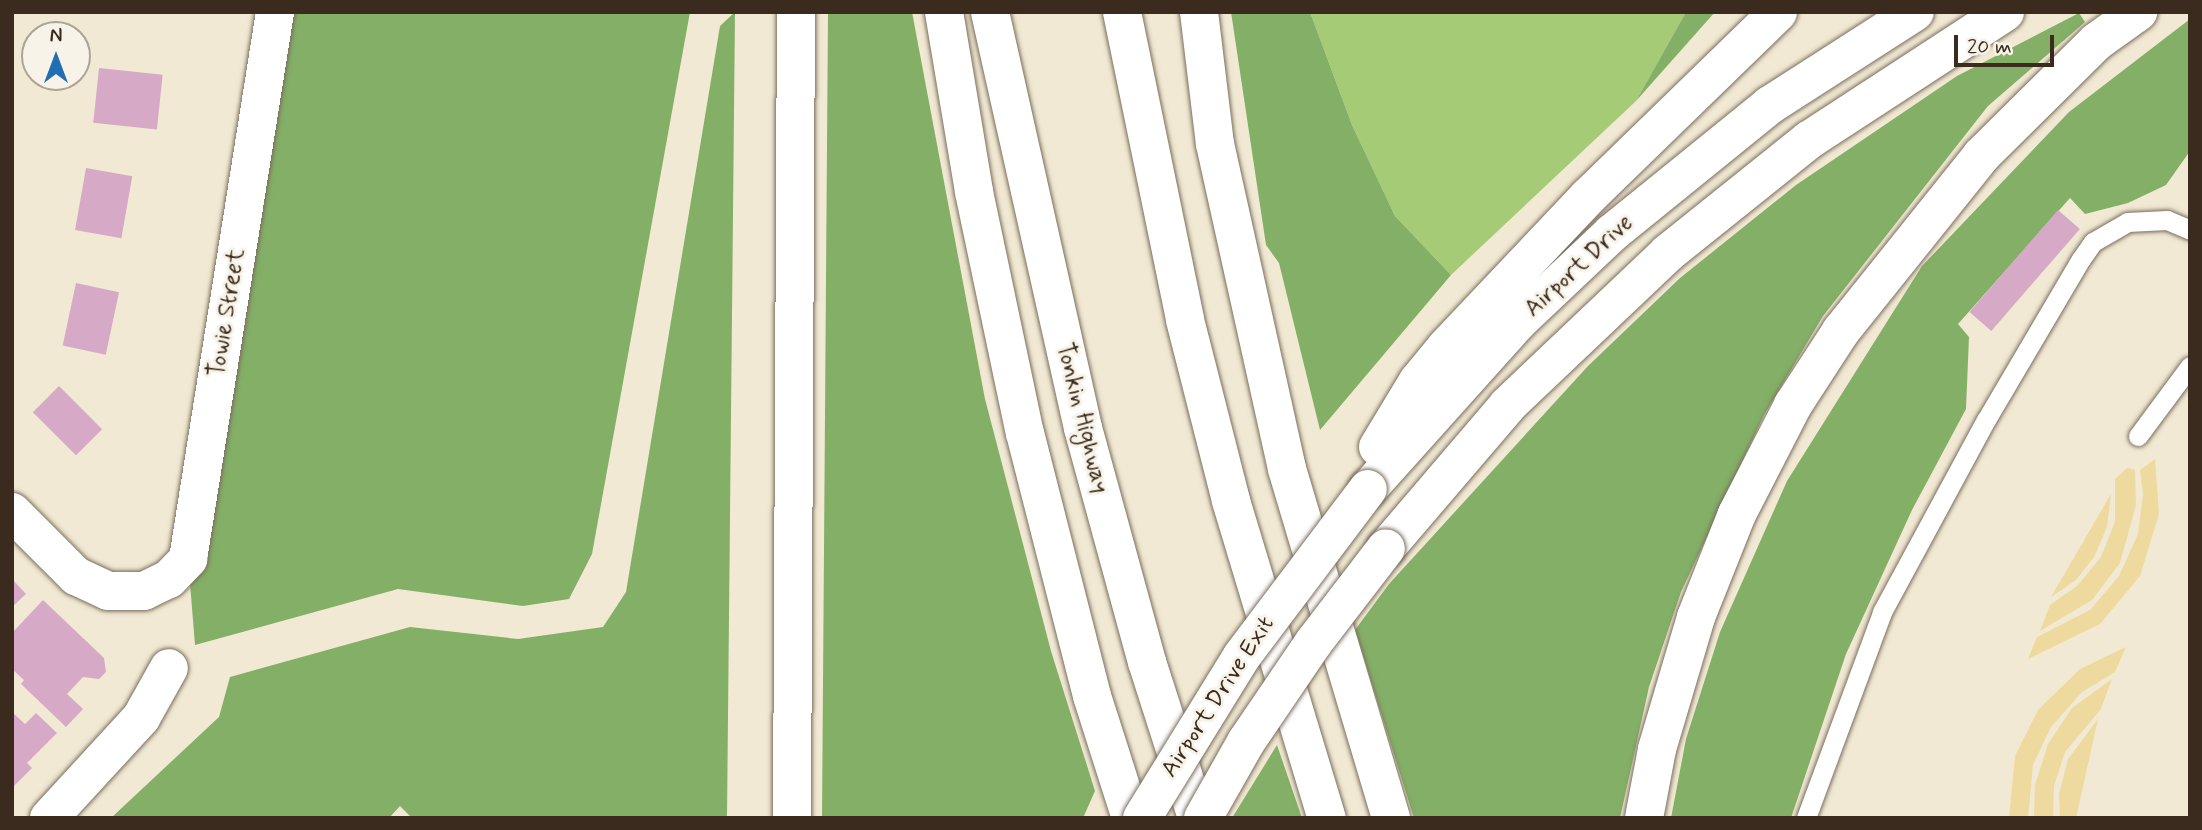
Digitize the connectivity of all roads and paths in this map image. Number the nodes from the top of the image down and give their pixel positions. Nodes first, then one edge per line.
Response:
1 (275, 12) edge
2 (796, 12) edge
3 (944, 12) edge
4 (990, 12) edge
5 (1122, 12) edge
6 (1199, 12) edge
7 (1779, 12) edge
8 (1915, 12) edge
9 (2005, 12) edge
10 (2138, 12) edge
11 (2190, 230) edge
12 (2190, 366) edge
13 (2138, 436) dead end
14 (1365, 481) junction
15 (12, 512) edge
16 (1298, 579) joint
17 (169, 667) dead end
18 (49, 818) edge
19 (792, 818) edge
20 (1131, 818) edge
21 (1142, 818) edge
22 (1197, 818) edge
23 (1203, 818) edge
24 (1327, 818) edge
25 (1391, 818) edge
26 (1644, 818) edge
27 (1807, 818) edge

1 - 15 main road, Towie Street
2 - 19 main road
3 - 20 main road
4 - 22 main road, Tonkin Highway
5 - 24 main road
6 - 25 main road
7 - 14 main road
8 - 14 main road, Airport Drive
9 - 23 main road, bridge
10 - 26 main road
11 - 27 lane
12 - 13 lane
14 - 16 main road, Airport Drive, bridge
16 - 21 main road, Airport Drive Exit, bridge
17 - 18 main road

